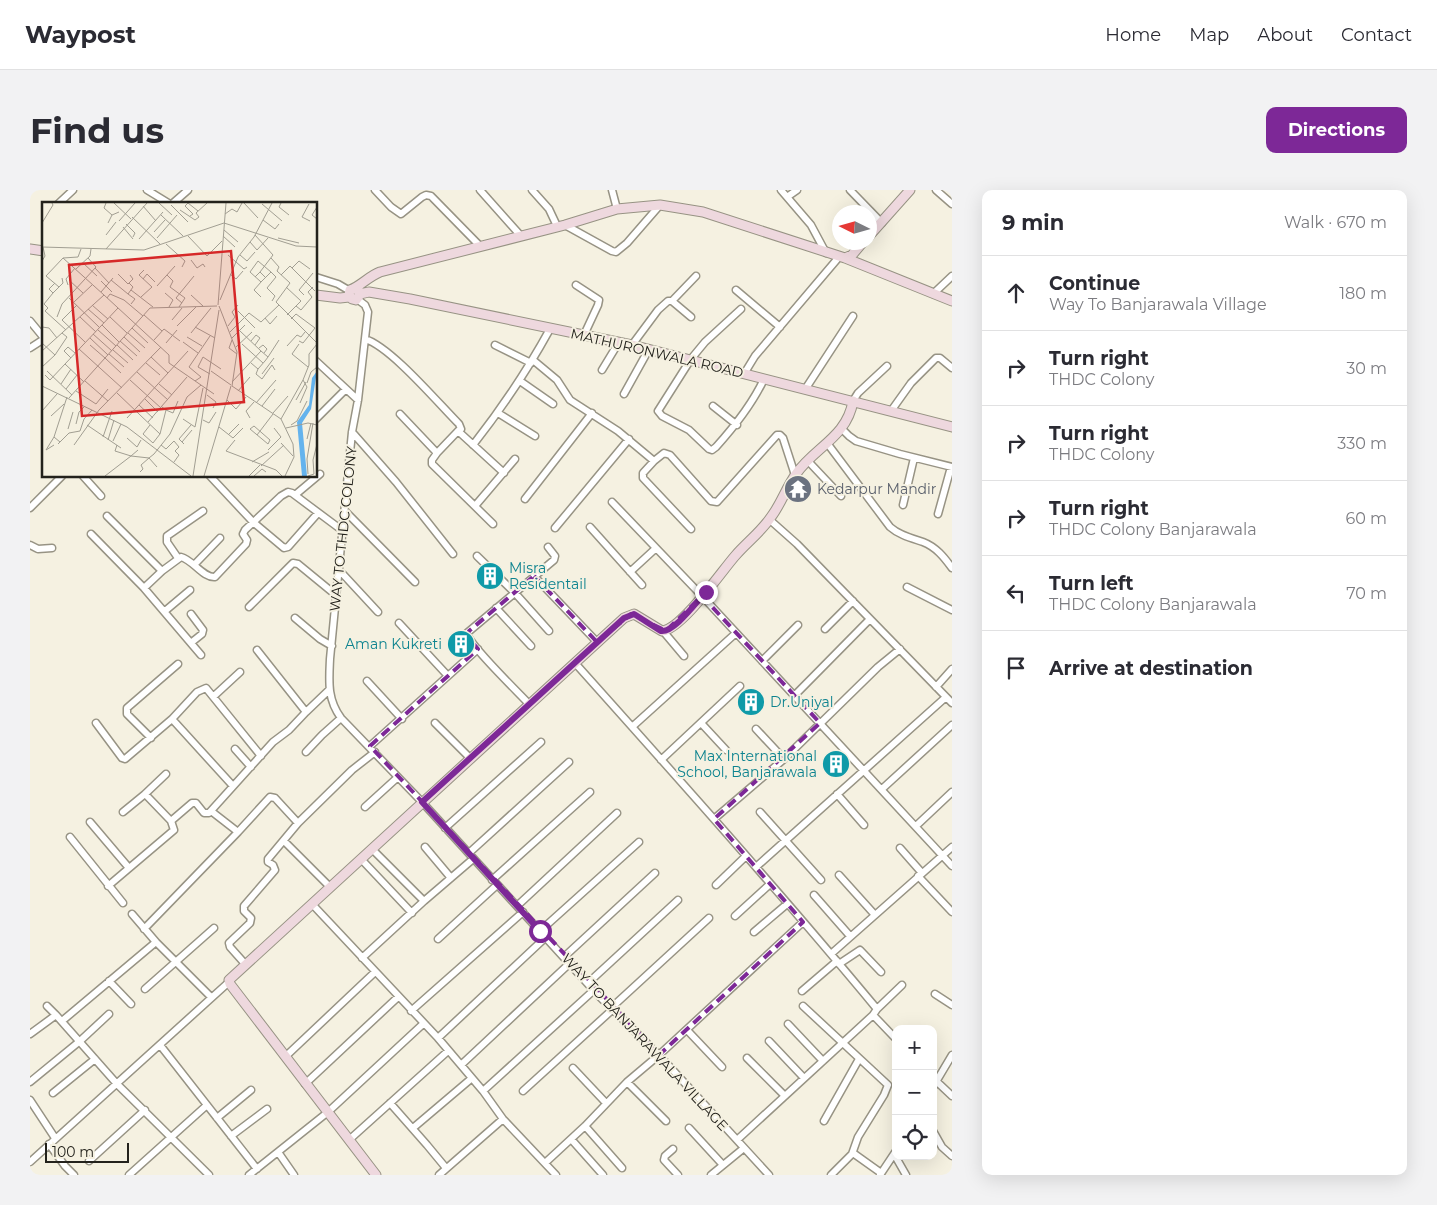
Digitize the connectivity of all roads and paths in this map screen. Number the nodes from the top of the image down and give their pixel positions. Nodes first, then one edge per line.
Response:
1 (72, 190) edge
2 (146, 190) edge
3 (188, 190) edge
4 (375, 190) edge
5 (480, 190) edge
6 (532, 190) edge
7 (612, 190) edge
8 (781, 190) edge
9 (797, 190) edge
10 (850, 190) edge
11 (910, 190) edge
12 (936, 190) edge
13 (787, 197) junction
14 (60, 202) edge
15 (167, 202) edge
16 (173, 202) edge
17 (952, 204) edge
18 (660, 205) junction
19 (617, 209) junction
20 (882, 223) junction
21 (561, 226) junction
22 (877, 228) edge
23 (522, 236) junction
24 (480, 246) junction
25 (856, 250) edge
26 (826, 253) junction
27 (842, 257) junction
28 (696, 276) dead end
29 (952, 276) edge
30 (318, 278) edge
31 (576, 285) dead end
32 (736, 290) dead end
33 (354, 294) junction
34 (932, 294) junction
35 (318, 295) edge
36 (672, 301) junction
37 (952, 301) edge
38 (741, 309) dead end
39 (853, 316) dead end
40 (691, 317) dead end
41 (30, 321) edge
42 (780, 327) junction
43 (550, 329) junction
44 (584, 335) junction
45 (42, 336) edge
46 (42, 339) edge
47 (365, 340) junction
48 (619, 342) junction
49 (495, 345) dead end
50 (632, 345) junction
51 (30, 348) edge
52 (649, 349) junction
53 (690, 359) junction
54 (532, 362) junction
55 (318, 363) edge
56 (887, 366) dead end
57 (952, 368) edge
58 (602, 370) dead end
59 (744, 374) junction
60 (764, 379) junction
61 (520, 381) junction
62 (806, 388) junction
63 (346, 389) junction
64 (624, 394) dead end
65 (358, 400) junction
66 (854, 401) junction
67 (553, 404) dead end
68 (713, 406) dead end
69 (891, 411) junction
70 (498, 413) junction
71 (592, 413) junction
72 (400, 414) dead end
73 (318, 415) edge
74 (736, 425) junction
75 (952, 427) edge
76 (842, 428) junction
77 (458, 431) junction
78 (352, 432) junction
79 (535, 436) dead end
80 (629, 440) junction
81 (827, 443) junction
82 (473, 445) junction
83 (437, 453) junction
84 (914, 458) junction
85 (515, 459) dead end
86 (654, 461) junction
87 (808, 461) junction
88 (952, 467) edge
89 (504, 473) junction
90 (795, 475) junction
91 (60, 478) edge
92 (85, 478) edge
93 (212, 478) edge
94 (315, 478) edge
95 (295, 495) junction
96 (101, 496) dead end
97 (841, 496) dead end
98 (525, 499) dead end
99 (612, 502) dead end
100 (902, 505) dead end
101 (475, 506) junction
102 (30, 508) edge
103 (203, 510) dead end
104 (345, 511) junction
105 (318, 513) junction
106 (938, 514) dead end
107 (107, 516) dead end
108 (770, 520) junction
109 (253, 522) junction
110 (493, 524) dead end
111 (555, 528) dead end
112 (590, 528) dead end
113 (691, 529) dead end
114 (343, 531) junction
115 (91, 534) dead end
116 (220, 538) dead end
117 (30, 545) edge
118 (548, 547) dead end
119 (52, 548) dead end
120 (655, 549) junction
121 (453, 554) dead end
122 (477, 556) dead end
123 (178, 558) junction
124 (194, 564) junction
125 (952, 568) edge
126 (162, 571) junction
127 (340, 571) junction
128 (630, 572) junction
129 (534, 576) junction
130 (415, 582) dead end
131 (642, 585) dead end
132 (144, 588) junction
133 (907, 588) dead end
134 (190, 590) dead end
135 (514, 593) junction
136 (337, 596) junction
137 (702, 596) junction
138 (852, 601) junction
139 (249, 607) dead end
140 (496, 608) junction
141 (952, 610) edge
142 (165, 612) junction
143 (378, 612) dead end
144 (191, 614) dead end
145 (295, 618) dead end
146 (870, 619) junction
147 (399, 623) dead end
148 (798, 625) dead end
149 (825, 629) dead end
150 (549, 631) dead end
151 (663, 631) junction
152 (736, 633) junction
153 (192, 642) junction
154 (597, 642) junction
155 (332, 646) junction
156 (531, 646) dead end
157 (478, 649) junction
158 (257, 650) dead end
159 (900, 650) junction
160 (201, 655) dead end
161 (684, 656) dead end
162 (762, 661) junction
163 (575, 663) junction
164 (178, 664) dead end
165 (952, 669) edge
166 (240, 672) dead end
167 (448, 676) junction
168 (367, 681) dead end
169 (740, 686) dead end
170 (936, 687) junction
171 (329, 690) junction
172 (795, 695) junction
173 (214, 696) junction
174 (946, 697) junction
175 (952, 703) edge
176 (529, 704) junction
177 (306, 712) junction
178 (341, 718) junction
179 (172, 719) junction
180 (402, 719) junction
181 (820, 722) junction
182 (96, 723) dead end
183 (435, 723) dead end
184 (701, 723) junction
185 (952, 725) edge
186 (632, 727) junction
187 (756, 730) dead end
188 (151, 738) junction
189 (541, 742) dead end
190 (235, 749) dead end
191 (372, 749) junction
192 (726, 750) dead end
193 (306, 752) dead end
194 (261, 756) junction
195 (471, 759) junction
196 (784, 759) junction
197 (661, 760) junction
198 (569, 762) dead end
199 (251, 767) junction
200 (864, 770) junction
201 (166, 774) dead end
202 (398, 777) junction
203 (233, 786) junction
204 (882, 789) junction
205 (590, 792) dead end
206 (952, 792) edge
207 (145, 794) junction
208 (837, 794) junction
209 (422, 802) junction
210 (365, 807) dead end
211 (123, 812) dead end
212 (211, 812) junction
213 (760, 812) dead end
214 (617, 813) dead end
215 (714, 819) junction
216 (90, 822) dead end
217 (171, 822) junction
218 (298, 823) junction
219 (864, 825) dead end
220 (916, 826) junction
221 (445, 828) junction
222 (238, 832) junction
223 (70, 837) dead end
224 (284, 841) junction
225 (786, 841) junction
226 (639, 842) dead end
227 (425, 847) dead end
228 (952, 847) edge
229 (900, 848) dead end
230 (372, 849) junction
231 (942, 855) junction
232 (471, 856) junction
233 (746, 856) junction
234 (361, 859) junction
235 (952, 866) edge
236 (756, 867) junction
237 (129, 868) junction
238 (655, 873) dead end
239 (920, 874) junction
240 (839, 875) dead end
241 (451, 878) junction
242 (492, 880) junction
243 (821, 880) dead end
244 (770, 884) junction
245 (498, 885) junction
246 (716, 885) dead end
247 (108, 886) junction
248 (330, 887) junction
249 (814, 895) dead end
250 (678, 900) dead end
251 (424, 901) junction
252 (123, 903) dead end
253 (312, 904) junction
254 (787, 904) junction
255 (517, 906) junction
256 (523, 912) junction
257 (952, 912) edge
258 (412, 913) junction
259 (132, 914) dead end
260 (875, 915) junction
261 (736, 916) dead end
262 (709, 918) dead end
263 (803, 922) junction
264 (144, 928) junction
265 (214, 928) dead end
266 (540, 931) junction
267 (754, 932) dead end
268 (850, 936) junction
269 (546, 937) junction
270 (438, 939) dead end
271 (156, 942) junction
272 (831, 954) junction
273 (564, 956) junction
274 (362, 958) junction
275 (176, 961) junction
276 (570, 963) junction
277 (838, 963) junction
278 (246, 964) junction
279 (375, 972) junction
280 (881, 972) dead end
281 (109, 981) junction
282 (229, 982) junction
283 (588, 983) junction
284 (902, 985) dead end
285 (145, 989) dead end
286 (594, 990) junction
287 (802, 991) dead end
288 (935, 994) dead end
289 (211, 997) junction
290 (398, 997) junction
291 (131, 1004) dead end
292 (952, 1004) edge
293 (47, 1006) dead end
294 (803, 1006) dead end
295 (611, 1009) junction
296 (411, 1011) junction
297 (875, 1012) junction
298 (108, 1014) dead end
299 (56, 1015) junction
300 (62, 1021) junction
301 (424, 1024) junction
302 (788, 1024) dead end
303 (687, 1030) junction
304 (30, 1034) edge
305 (892, 1034) edge
306 (438, 1038) junction
307 (769, 1040) dead end
308 (80, 1041) junction
309 (843, 1043) junction
310 (160, 1045) junction
311 (448, 1051) junction
312 (659, 1055) junction
313 (952, 1055) edge
314 (285, 1057) junction
315 (746, 1058) dead end
316 (859, 1059) junction
317 (95, 1060) junction
318 (823, 1061) junction
319 (461, 1065) junction
320 (573, 1068) dead end
321 (722, 1068) dead end
322 (472, 1078) junction
323 (804, 1078) junction
324 (937, 1079) edge
325 (30, 1082) edge
326 (628, 1082) junction
327 (117, 1084) junction
328 (305, 1084) junction
329 (937, 1084) edge
330 (251, 1090) dead end
331 (484, 1091) junction
332 (523, 1091) dead end
333 (52, 1093) dead end
334 (785, 1096) junction
335 (952, 1096) edge
336 (30, 1100) edge
337 (390, 1103) junction
338 (606, 1103) junction
339 (207, 1105) junction
340 (267, 1109) dead end
341 (145, 1110) junction
342 (328, 1112) junction
343 (216, 1118) junction
344 (502, 1119) junction
345 (666, 1121) dead end
346 (824, 1121) dead end
347 (585, 1126) junction
348 (413, 1128) junction
349 (689, 1128) dead end
350 (231, 1136) junction
351 (55, 1138) junction
352 (170, 1138) junction
353 (937, 1138) edge
354 (571, 1139) junction
355 (349, 1140) junction
356 (738, 1140) junction
357 (49, 1144) junction
358 (744, 1148) junction
359 (673, 1150) dead end
360 (278, 1152) junction
361 (853, 1153) junction
362 (892, 1156) edge
363 (952, 1156) edge
364 (899, 1160) edge
365 (89, 1161) dead end
366 (30, 1162) edge
367 (545, 1163) junction
368 (723, 1165) junction
369 (446, 1168) junction
370 (622, 1168) dead end
371 (257, 1169) junction
372 (880, 1174) edge
373 (74, 1175) edge
374 (129, 1175) edge
375 (209, 1175) edge
376 (250, 1175) edge
377 (294, 1175) edge
378 (376, 1175) edge
379 (439, 1175) edge
380 (556, 1175) edge
381 (603, 1175) edge
382 (678, 1175) edge
383 (711, 1175) edge
384 (770, 1175) edge
385 (831, 1175) edge
386 (906, 1175) edge

1 - 14 street
2 - 15 street
3 - 16 street
4 - 24 street
5 - 23 street
6 - 21 street
7 - 19 street
8 - 13 street
9 - 13 street
10 - 20 street
11 - 20 street
12 - 17 street
13 - 26 street
18 - 19 street
18 - 21 street
18 - 26 street
19 - 21 street
20 - 22 street
21 - 23 street
23 - 24 street
24 - 33 street
25 - 27 street
26 - 27 street
27 - 34 street
27 - 42 street
28 - 36 street
29 - 34 street
30 - 33 street
31 - 44 street
32 - 42 street
33 - 35 street, MATHURONWALA ROAD
33 - 43 street, MATHURONWALA ROAD
33 - 47 street, WAY TO THDC COLONY
34 - 37 street
36 - 40 street
36 - 50 street
38 - 53 street
39 - 62 street
41 - 45 street
42 - 59 street
43 - 44 street, MATHURONWALA ROAD
43 - 54 street
44 - 48 street, MATHURONWALA ROAD
46 - 51 street
47 - 65 street, WAY TO THDC COLONY
47 - 77 street
48 - 50 street, MATHURONWALA ROAD
48 - 58 street
49 - 54 street
50 - 52 street, MATHURONWALA ROAD
52 - 53 street, MATHURONWALA ROAD
52 - 64 street
53 - 59 street, MATHURONWALA ROAD
53 - 74 street
54 - 61 street
54 - 71 street
55 - 63 street
56 - 66 street
57 - 69 street
59 - 60 street, MATHURONWALA ROAD
60 - 62 street, MATHURONWALA ROAD
60 - 74 street
61 - 67 street
61 - 70 street
62 - 66 street, MATHURONWALA ROAD
63 - 65 street
63 - 73 street
65 - 78 street, WAY TO THDC COLONY
66 - 69 street, MATHURONWALA ROAD
66 - 76 street
68 - 74 street
69 - 75 street, MATHURONWALA ROAD
70 - 79 street
70 - 82 street
71 - 80 street
71 - 98 street
72 - 83 street
76 - 81 street
76 - 84 street
77 - 82 street
77 - 83 street
78 - 104 street, WAY TO THDC COLONY
78 - 121 street
80 - 86 street
80 - 111 street
81 - 87 street
81 - 125 street
82 - 89 street
83 - 101 street
84 - 88 street
84 - 100 street
85 - 89 street
86 - 90 street
86 - 113 street
87 - 90 street
87 - 97 street
88 - 106 street
89 - 101 street
90 - 108 street
91 - 102 street
92 - 96 street
93 - 109 street
94 - 95 street
95 - 105 street
95 - 109 street
99 - 120 street
101 - 110 street
103 - 123 street
104 - 114 street, WAY TO THDC COLONY
104 - 130 street
105 - 109 street
105 - 114 street
107 - 126 street
108 - 137 street
108 - 138 street
109 - 124 street
112 - 128 street
114 - 127 street, WAY TO THDC COLONY
115 - 132 street
116 - 124 street
117 - 119 street
118 - 129 street
120 - 128 street
120 - 137 street
122 - 135 street
123 - 124 street
123 - 126 street
126 - 132 street
127 - 136 street, WAY TO THDC COLONY
127 - 143 street
128 - 131 street
129 - 135 street
129 - 154 street
132 - 142 street
133 - 141 street
134 - 142 street
135 - 140 street
135 - 150 street
136 - 139 street
136 - 155 street, WAY TO THDC COLONY
137 - 151 street
137 - 152 street
138 - 146 street
138 - 149 street
140 - 156 street
140 - 157 street
142 - 153 street
144 - 153 street
145 - 155 street
146 - 159 street
146 - 172 street
147 - 167 street
148 - 162 street
151 - 154 street
151 - 161 street
152 - 162 street
152 - 186 street
153 - 160 street
154 - 163 street
155 - 171 street, WAY TO THDC COLONY
157 - 167 street
157 - 176 street
158 - 177 street
159 - 170 street
159 - 181 street
162 - 172 street
163 - 176 street
163 - 186 street
164 - 188 street
165 - 170 street
166 - 173 street
167 - 180 street
168 - 180 street
169 - 184 street
170 - 174 street
171 - 177 street
171 - 178 street, WAY TO THDC COLONY
172 - 181 street
173 - 179 street
173 - 194 street
174 - 175 street
174 - 200 street
176 - 195 street
177 - 194 street
178 - 191 street, WAY TO THDC COLONY
178 - 193 street
179 - 188 street
179 - 203 street
180 - 191 street
181 - 196 street
181 - 200 street
182 - 188 street
183 - 195 street
184 - 192 street
184 - 197 street
185 - 204 street
186 - 197 street
187 - 196 street
189 - 221 street
190 - 199 street
191 - 202 street, WAY TO THDC COLONY
191 - 218 street
194 - 199 street
195 - 209 street
196 - 215 street
197 - 215 street
198 - 232 street
199 - 203 street
200 - 204 street
200 - 208 street
201 - 207 street
202 - 209 street, WAY TO BANJARAWALA VILLAGE
202 - 210 street
203 - 212 street
204 - 220 street
205 - 242 street
206 - 220 street
207 - 211 street
207 - 217 street
208 - 219 street
208 - 225 street
209 - 221 street, WAY TO BANJARAWALA VILLAGE
209 - 230 street
212 - 217 street
212 - 222 street
213 - 225 street
214 - 255 street
215 - 233 street
216 - 237 street
217 - 237 street
218 - 222 street
218 - 224 street
220 - 231 street
221 - 232 street, WAY TO BANJARAWALA VILLAGE
222 - 264 street
223 - 247 street
224 - 248 street
224 - 278 street
225 - 236 street
225 - 243 street
226 - 266 street
227 - 241 street
228 - 231 street
229 - 239 street
230 - 234 street
230 - 251 street
231 - 235 street
231 - 239 street
232 - 241 street
232 - 242 street, WAY TO BANJARAWALA VILLAGE
233 - 236 street
233 - 246 street
234 - 248 street
234 - 258 street
236 - 244 street
237 - 247 street
238 - 273 street
239 - 257 street
239 - 260 street
240 - 260 street
241 - 251 street
242 - 245 street, WAY TO BANJARAWALA VILLAGE
244 - 254 street
244 - 261 street
245 - 255 street, WAY TO BANJARAWALA VILLAGE
245 - 270 street
247 - 252 street
248 - 253 street
249 - 268 street
250 - 283 street
251 - 258 street
253 - 274 street
253 - 278 street
254 - 263 street
254 - 267 street
255 - 256 street, WAY TO BANJARAWALA VILLAGE
256 - 266 street, WAY TO BANJARAWALA VILLAGE
256 - 296 street
258 - 274 street
259 - 264 street
260 - 268 street
262 - 295 street
263 - 272 street
263 - 303 street
264 - 271 street
265 - 275 street
266 - 269 street, WAY TO BANJARAWALA VILLAGE
268 - 272 street
269 - 273 street, WAY TO BANJARAWALA VILLAGE
269 - 306 street
271 - 275 street
271 - 281 street
272 - 277 street
273 - 276 street, WAY TO BANJARAWALA VILLAGE
274 - 279 street
275 - 285 street
275 - 289 street
276 - 283 street, WAY TO BANJARAWALA VILLAGE
276 - 319 street
277 - 280 street
277 - 287 street
277 - 297 street
278 - 282 street
279 - 290 street
279 - 314 street
281 - 291 street
281 - 300 street
282 - 289 street
282 - 314 street
283 - 286 street, WAY TO BANJARAWALA VILLAGE
284 - 297 street
286 - 295 street, WAY TO BANJARAWALA VILLAGE
286 - 331 street
288 - 292 street
289 - 310 street
290 - 296 street
290 - 328 street
293 - 299 street
294 - 309 street
295 - 312 street, WAY TO BANJARAWALA VILLAGE
295 - 332 street
296 - 301 street
297 - 305 street
297 - 309 street
298 - 308 street
299 - 300 street
299 - 304 street
300 - 308 street
301 - 306 street
301 - 342 street
302 - 318 street
303 - 312 street
303 - 321 street
306 - 311 street
307 - 323 street
308 - 317 street
308 - 325 street
309 - 316 street
309 - 318 street
310 - 327 street
310 - 339 street
311 - 319 street
311 - 337 street
312 - 326 street
312 - 356 street, WAY TO BANJARAWALA VILLAGE
313 - 324 street
314 - 328 street
315 - 334 street
316 - 346 street
316 - 361 street
317 - 327 street
317 - 333 street
318 - 323 street
319 - 322 street
320 - 338 street
322 - 331 street
322 - 348 street
323 - 334 street
326 - 338 street
326 - 345 street
327 - 341 street
327 - 351 street
328 - 342 street
329 - 335 street
330 - 343 street
331 - 344 street
334 - 356 street
336 - 351 street
337 - 348 street
337 - 355 street
338 - 347 street
339 - 343 street
339 - 352 street
340 - 350 street
341 - 352 street
341 - 365 street
342 - 355 street
342 - 360 street
343 - 350 street
344 - 367 street
344 - 369 street
347 - 354 street
347 - 370 street
348 - 369 street
349 - 368 street
350 - 371 street
351 - 357 street
352 - 374 street
352 - 375 street
353 - 363 street
354 - 367 street
354 - 381 street
355 - 378 street
356 - 358 street, WAY TO BANJARAWALA VILLAGE
357 - 366 street
357 - 373 street
358 - 368 street
358 - 384 street, WAY TO BANJARAWALA VILLAGE
359 - 382 street
360 - 371 street
360 - 377 street
361 - 372 street
361 - 385 street
362 - 372 street
364 - 386 street
367 - 380 street
368 - 383 street
369 - 379 street
371 - 376 street

